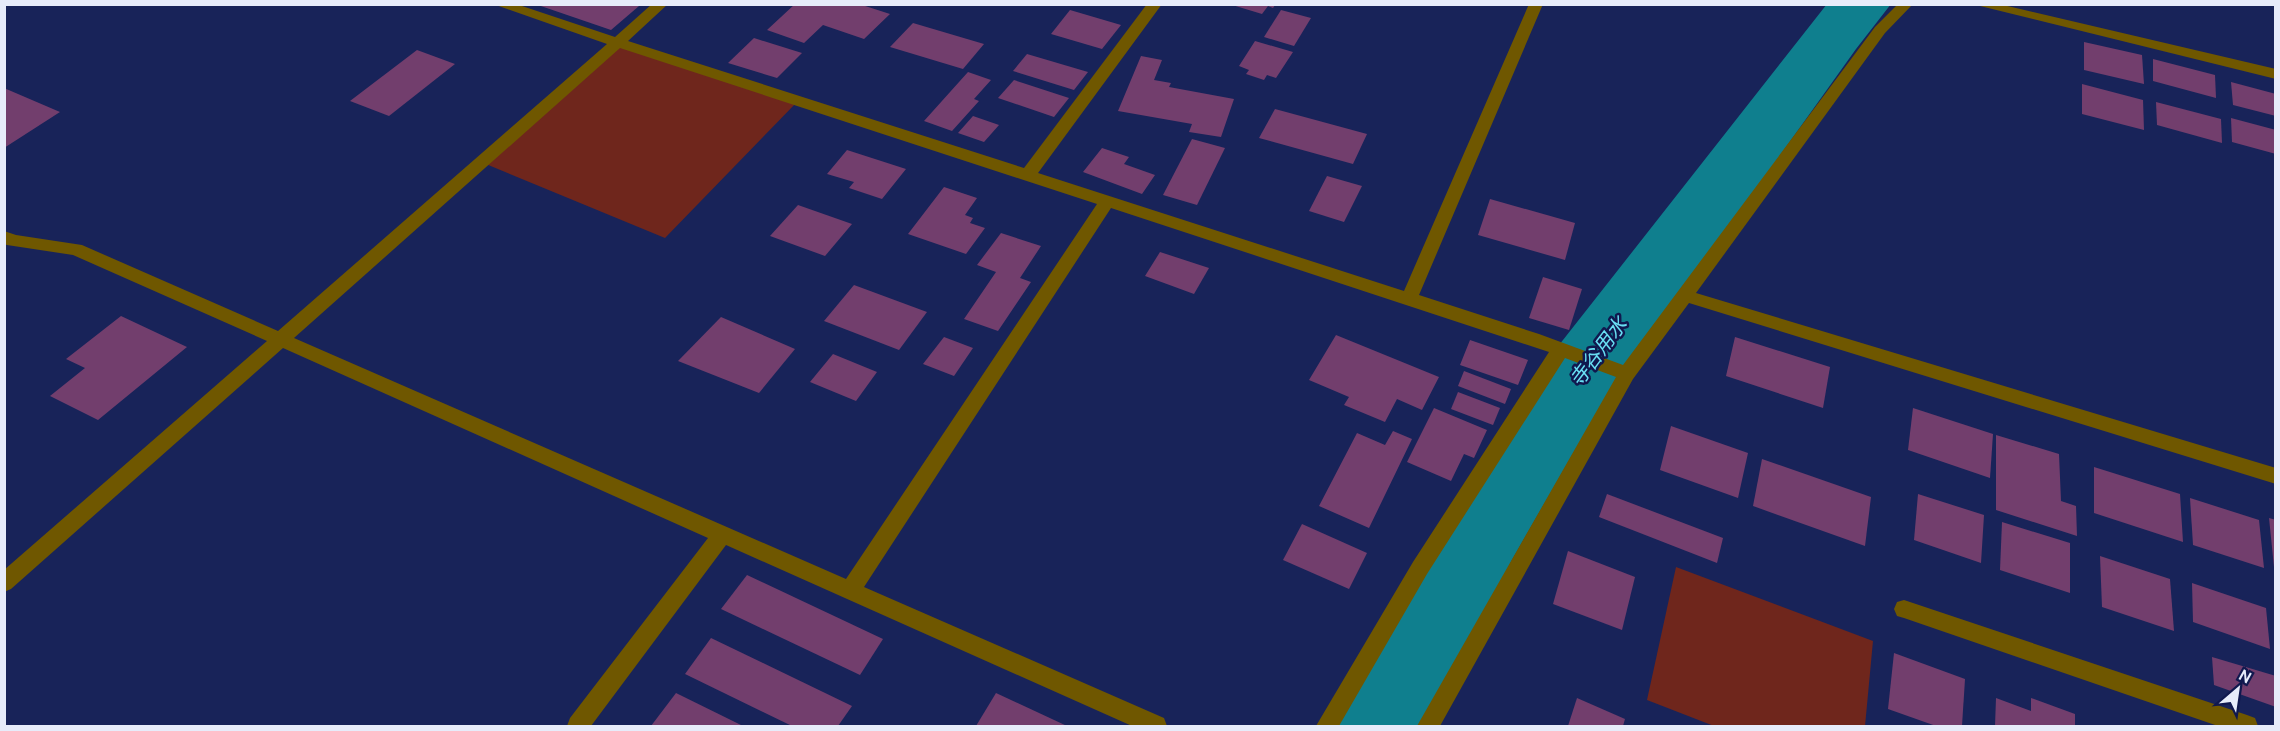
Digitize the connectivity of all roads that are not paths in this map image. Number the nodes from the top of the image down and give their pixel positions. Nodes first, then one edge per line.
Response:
1 (500, 4) edge
2 (661, 4) edge
3 (1155, 4) edge
4 (1536, 4) edge
5 (1906, 4) edge
6 (1979, 4) edge
7 (617, 43) junction
8 (2276, 74) edge
9 (1028, 176) junction
10 (1107, 201) junction
11 (4, 237) edge
12 (1686, 296) junction
13 (1409, 298) junction
14 (280, 340) junction
15 (1561, 350) junction
16 (1627, 375) junction
17 (2276, 476) edge
18 (722, 535) junction
19 (4, 583) edge
20 (850, 591) junction
21 (1904, 609) dead end
22 (578, 726) edge
23 (1156, 726) edge
24 (1327, 726) edge
25 (1428, 726) edge
26 (2247, 726) edge

1 - 7 street
2 - 7 street
3 - 9 street
4 - 13 street
5 - 12 street
6 - 8 street
7 - 9 street
7 - 14 street
9 - 10 street
10 - 13 street
10 - 20 street
11 - 14 street
12 - 16 street
12 - 17 street
13 - 15 street
14 - 18 street
14 - 19 street
15 - 16 street
15 - 24 street
16 - 25 street
18 - 20 street
18 - 22 street
20 - 23 street
21 - 26 street

